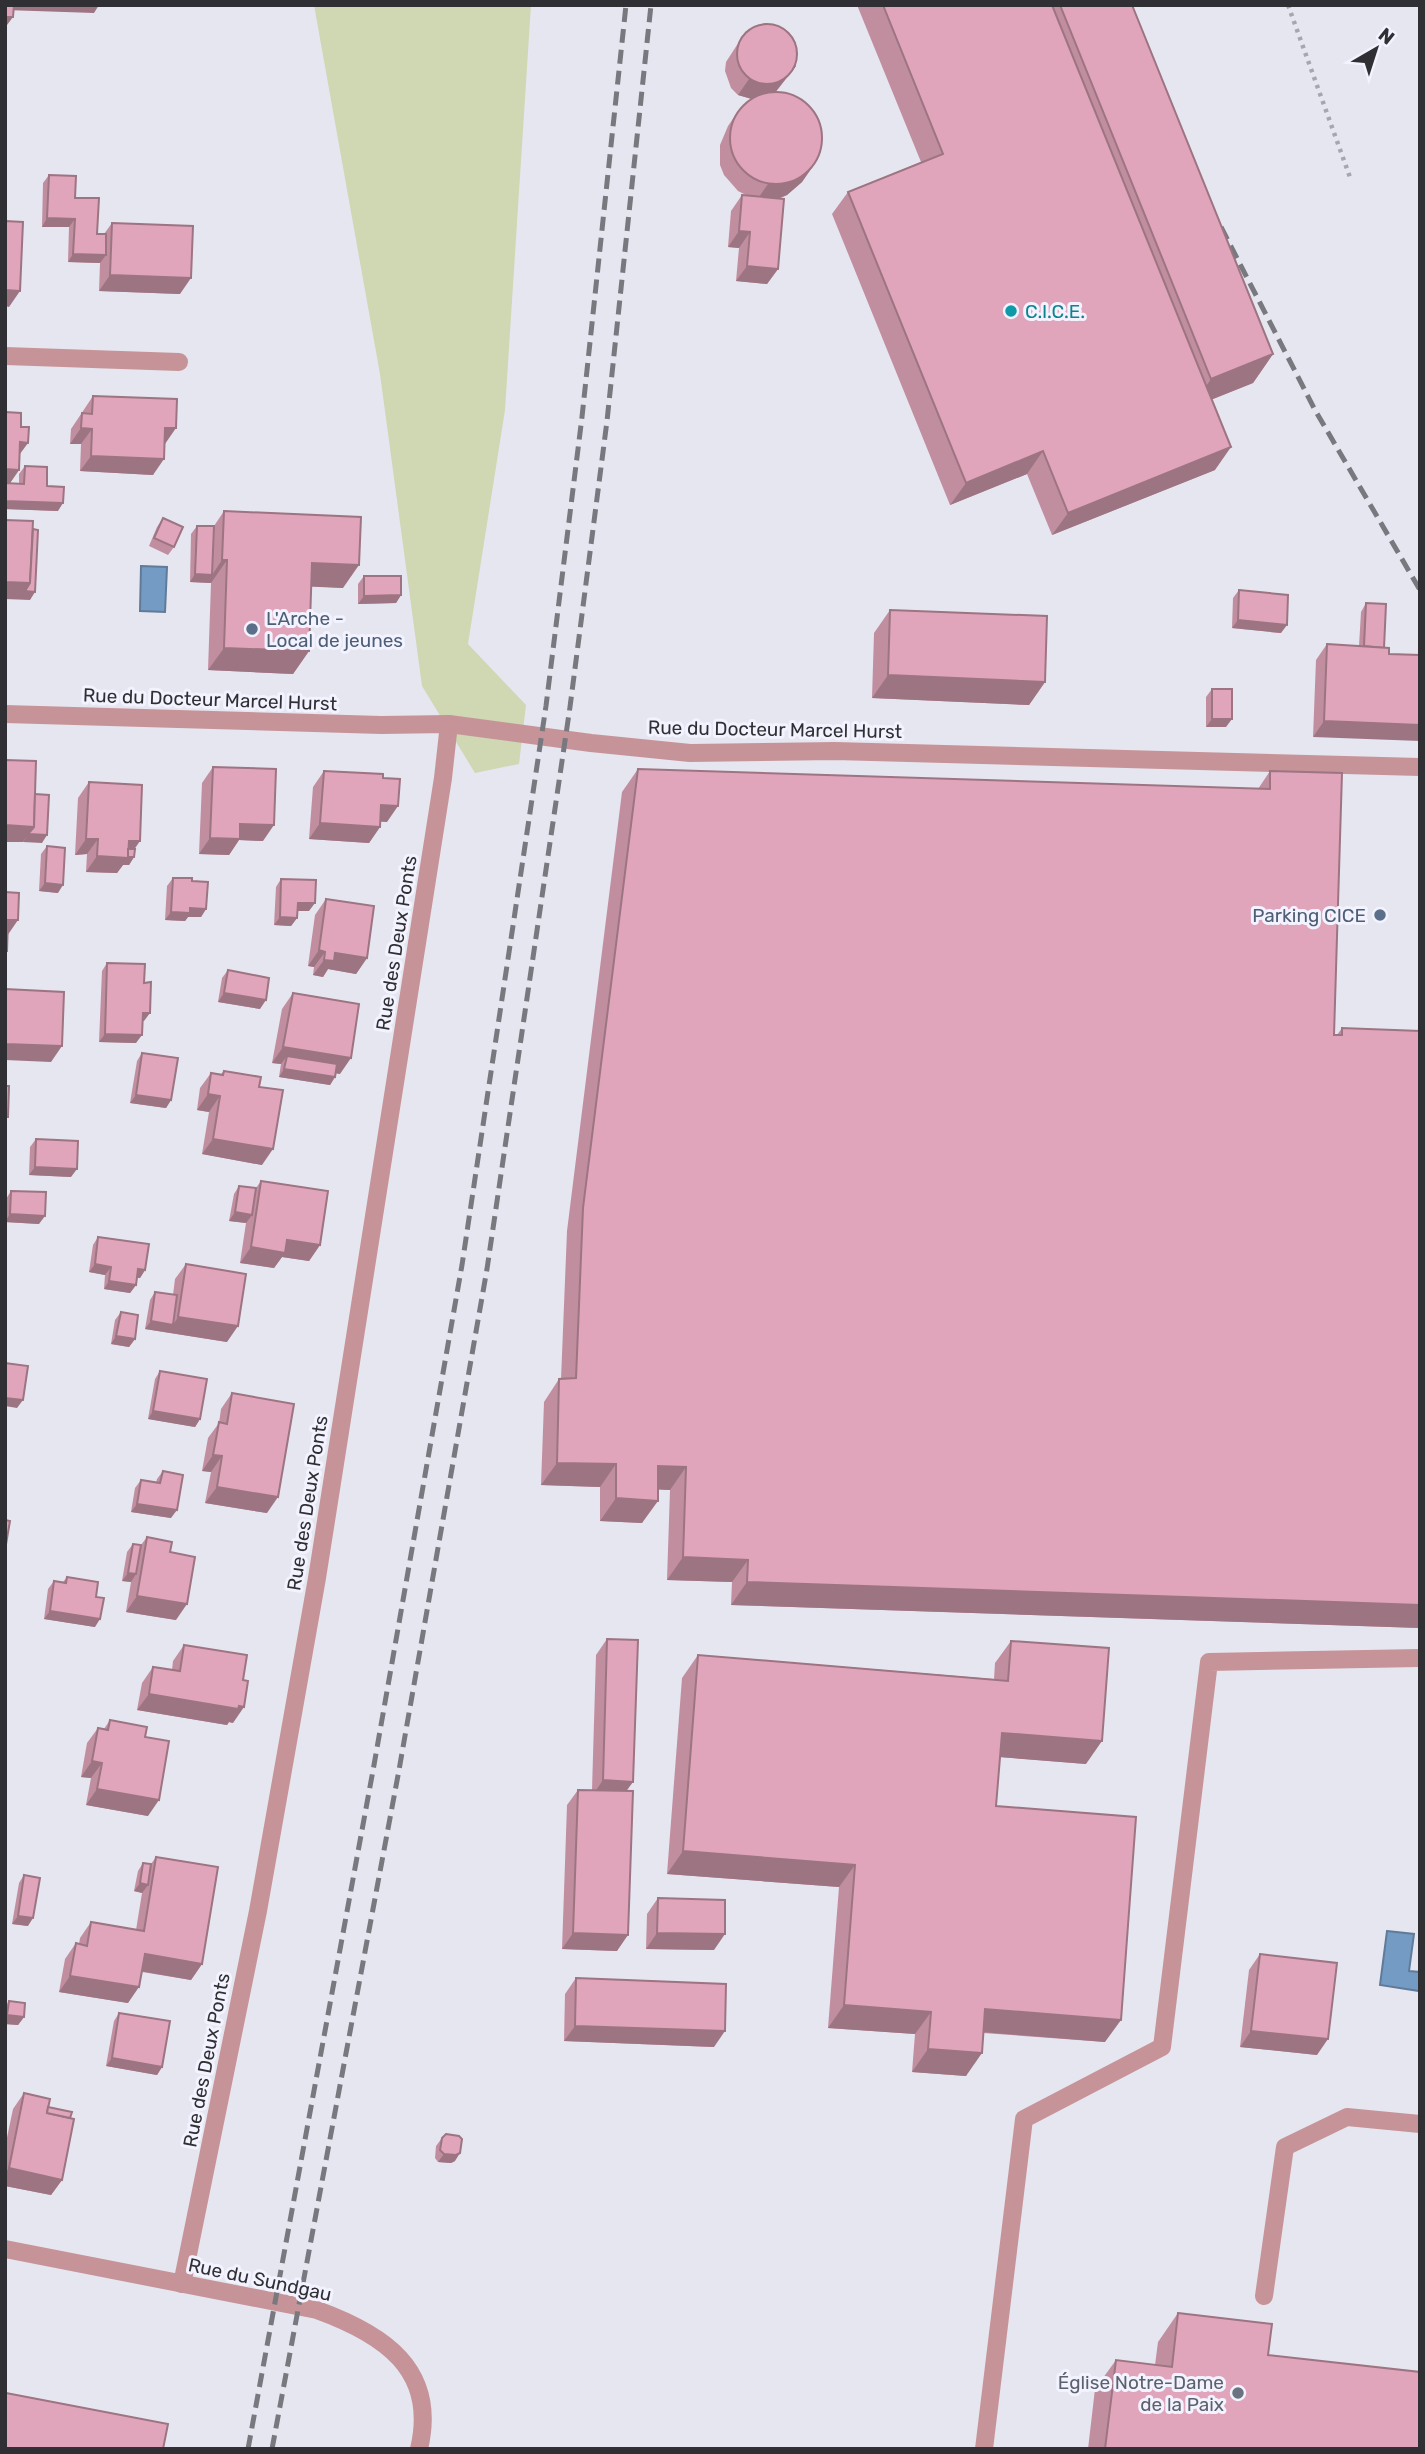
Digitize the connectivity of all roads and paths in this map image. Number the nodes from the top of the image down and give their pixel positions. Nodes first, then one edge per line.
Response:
1 (1288, 5) edge
2 (1351, 180) dead end
3 (5, 356) edge
4 (179, 362) dead end
5 (5, 714) edge
6 (449, 724) junction
7 (1420, 767) edge
8 (1420, 1658) edge
9 (1420, 2124) edge
10 (5, 2249) edge
11 (182, 2284) junction
12 (1265, 2297) dead end
13 (419, 2449) edge
14 (984, 2449) edge

1 - 2 path
3 - 4 street
5 - 6 street, Rue du Docteur Marcel Hurst
6 - 7 street, Rue du Docteur Marcel Hurst
6 - 11 street, Rue des Deux Ponts
8 - 14 street
9 - 12 street
10 - 11 street, Rue du Sundgau
11 - 13 street, Rue du Sundgau

